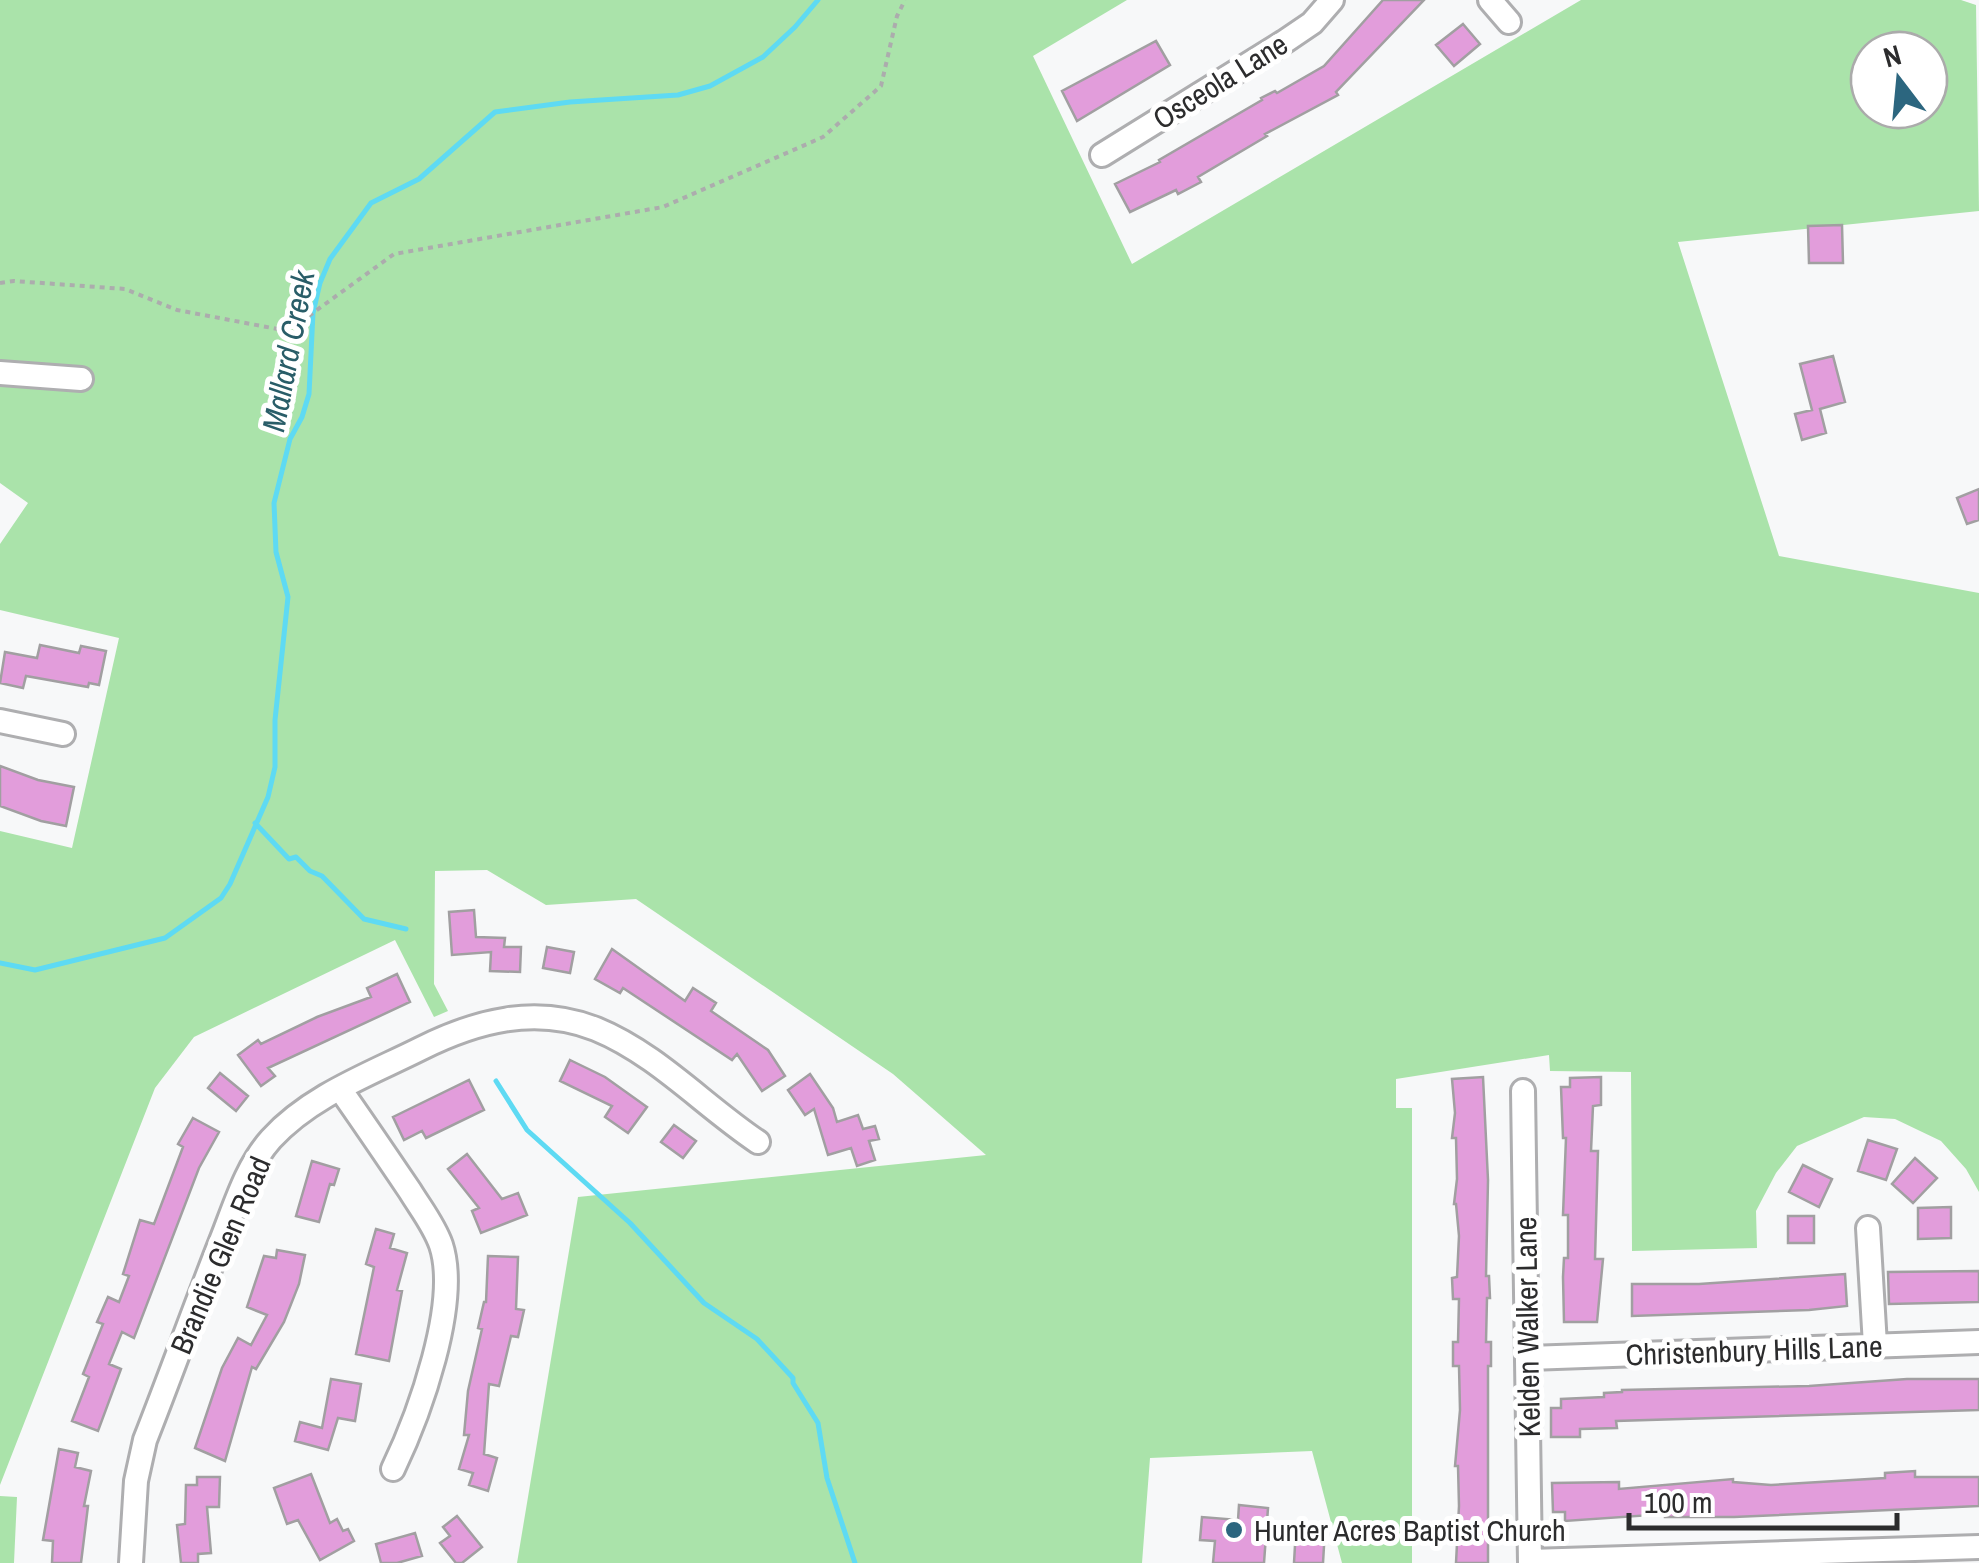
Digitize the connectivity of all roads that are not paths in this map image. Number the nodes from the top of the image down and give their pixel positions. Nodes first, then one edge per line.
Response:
1 (1332, 0) edge
2 (1490, 0) edge
3 (1509, 22) dead end
4 (1102, 154) dead end
5 (0, 373) edge
6 (80, 379) dead end
7 (0, 721) edge
8 (62, 734) dead end
9 (340, 1089) junction
10 (1523, 1091) dead end
11 (758, 1142) dead end
12 (1868, 1228) dead end
13 (1979, 1342) edge
14 (1875, 1346) junction
15 (1529, 1358) junction
16 (393, 1468) dead end
17 (1979, 1548) edge
18 (1530, 1562) edge
19 (130, 1563) edge

1 - 4 street, Osceola Lane
2 - 3 street
5 - 6 street
7 - 8 street
9 - 11 street, Brandie Glen Road
9 - 16 street
9 - 19 street, Brandie Glen Road
10 - 15 street, Kelden Walker Lane
12 - 14 street
13 - 14 street, Christenbury Hills Lane
14 - 15 street, Christenbury Hills Lane
15 - 18 street, Kelden Walker Lane
17 - 18 street

